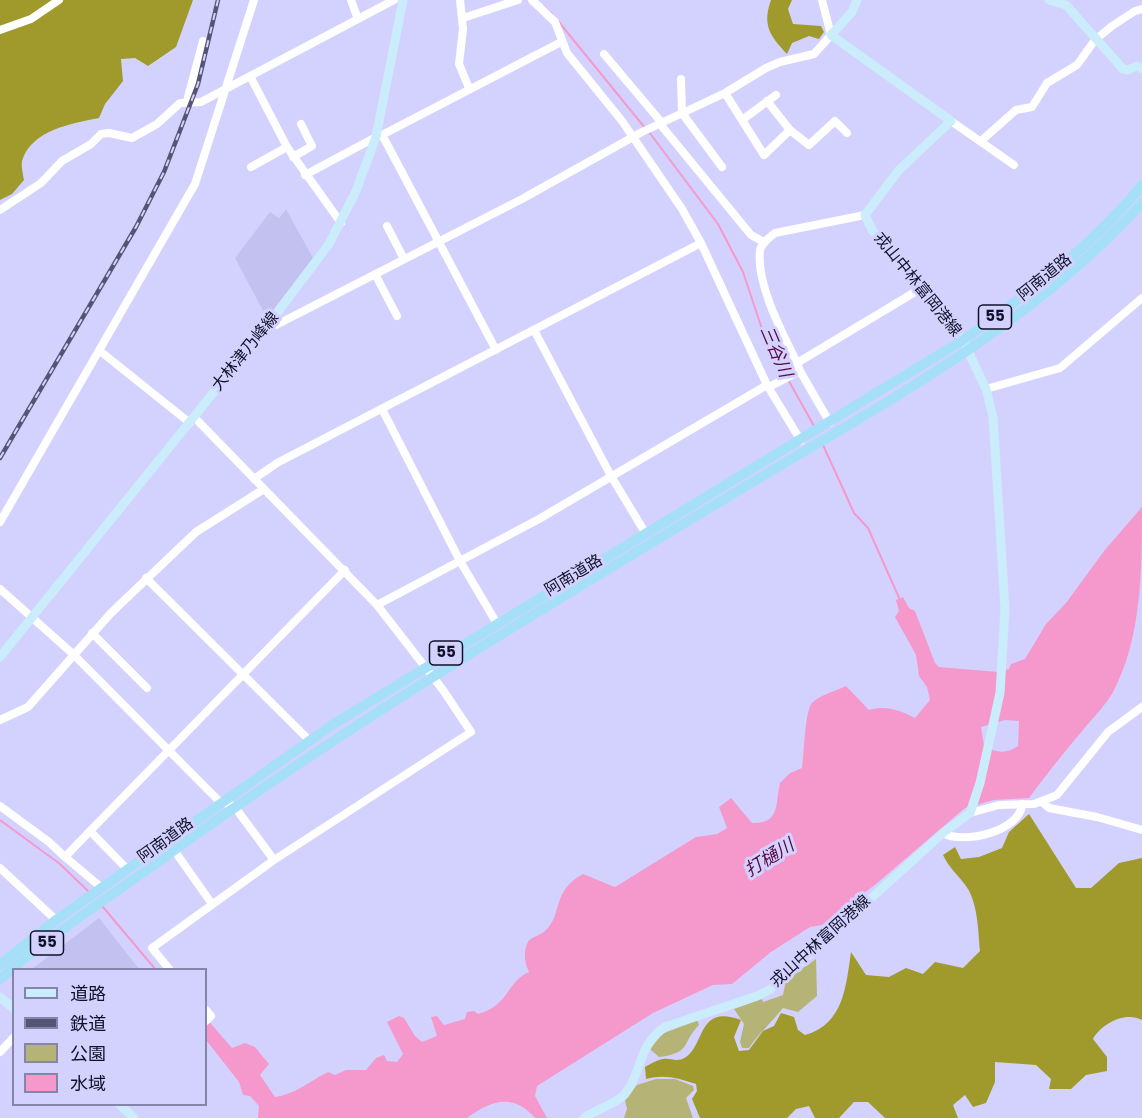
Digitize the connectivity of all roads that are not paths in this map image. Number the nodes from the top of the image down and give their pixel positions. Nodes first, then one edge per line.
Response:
1 (59, 0) edge
2 (254, 0) edge
3 (351, 0) edge
4 (394, 0) edge
5 (403, 0) edge
6 (460, 0) edge
7 (518, 0) edge
8 (532, 0) edge
9 (822, 0) edge
10 (856, 0) edge
11 (1049, 0) edge
12 (1065, 1) edge
13 (1142, 9) edge
14 (463, 18) junction
15 (358, 19) junction
16 (0, 30) edge
17 (831, 35) junction
18 (1095, 40) junction
19 (203, 41) dead end
20 (561, 42) junction
21 (604, 54) dead end
22 (1142, 69) edge
23 (250, 76) junction
24 (681, 79) dead end
25 (226, 88) junction
26 (469, 88) junction
27 (724, 93) junction
28 (776, 95) dead end
29 (188, 101) junction
30 (767, 101) junction
31 (682, 113) junction
32 (742, 120) junction
33 (951, 121) junction
34 (301, 124) dead end
35 (658, 124) junction
36 (790, 130) junction
37 (847, 133) dead end
38 (378, 135) junction
39 (633, 137) junction
40 (981, 141) junction
41 (287, 147) junction
42 (293, 157) junction
43 (1014, 165) dead end
44 (251, 167) dead end
45 (722, 167) dead end
46 (305, 175) junction
47 (1142, 185) edge
48 (1142, 203) edge
49 (0, 210) edge
50 (865, 215) junction
51 (340, 223) junction
52 (387, 226) dead end
53 (439, 241) junction
54 (764, 242) junction
55 (701, 243) junction
56 (404, 259) junction
57 (375, 274) junction
58 (920, 289) junction
59 (1142, 298) edge
60 (397, 316) dead end
61 (268, 325) junction
62 (534, 330) junction
63 (963, 340) junction
64 (496, 350) junction
65 (100, 351) junction
66 (969, 351) junction
67 (798, 369) junction
68 (770, 385) junction
69 (986, 389) junction
70 (382, 409) junction
71 (192, 420) junction
72 (830, 427) junction
73 (807, 441) junction
74 (611, 476) junction
75 (254, 479) junction
76 (264, 489) junction
77 (0, 522) edge
78 (646, 534) junction
79 (460, 561) junction
80 (345, 570) junction
81 (146, 578) junction
82 (0, 589) edge
83 (377, 605) junction
84 (33, 616) junction
85 (496, 622) junction
86 (92, 633) junction
87 (73, 654) junction
88 (0, 657) edge
89 (424, 666) junction
90 (243, 675) junction
91 (432, 676) junction
92 (147, 688) dead end
93 (1142, 707) edge
94 (0, 720) edge
95 (309, 740) junction
96 (169, 750) junction
97 (220, 802) junction
98 (1042, 802) junction
99 (1022, 804) junction
100 (0, 806) edge
101 (234, 806) junction
102 (970, 811) junction
103 (1142, 830) edge
104 (90, 831) junction
105 (943, 833) junction
106 (174, 850) junction
107 (64, 857) junction
108 (274, 860) junction
109 (0, 868) edge
110 (127, 869) junction
111 (100, 889) junction
112 (212, 904) junction
113 (56, 920) junction
114 (0, 965) edge
115 (15, 968) edge
116 (170, 968) edge
117 (12, 970) edge
118 (0, 979) edge
119 (0, 997) edge
120 (12, 1007) edge
121 (12, 1038) edge
122 (0, 1053) edge
123 (126, 1106) edge
124 (134, 1118) edge
125 (584, 1118) edge

1 - 16 street
2 - 25 street
3 - 15 street
4 - 15 street
5 - 38 main road, 大林津乃峰線
6 - 14 street
7 - 14 street
8 - 20 street
9 - 17 street
10 - 17 main road
11 - 12 main road
12 - 18 main road
13 - 18 street
14 - 26 street
15 - 23 street
17 - 27 street
17 - 33 main road
18 - 22 main road
18 - 40 street
19 - 29 street
20 - 26 street
20 - 39 street
21 - 35 street
23 - 25 street
23 - 41 street
24 - 31 street
25 - 29 street
25 - 65 street
26 - 38 street
27 - 31 street
27 - 32 street
28 - 30 street
29 - 49 street
30 - 32 street
30 - 36 street
31 - 35 street
31 - 45 street
32 - 36 street
33 - 40 street
33 - 50 main road, 戎山中林富岡港線
34 - 42 street
35 - 39 street
35 - 54 street
36 - 37 street
38 - 46 street
38 - 51 main road, 大林津乃峰線
38 - 53 street
39 - 53 street
39 - 55 street
40 - 43 street
41 - 42 street
41 - 44 street
42 - 46 street
46 - 51 street
47 - 63 highway, 阿南道路 / 55
48 - 66 highway, 阿南道路 / 55
50 - 54 street
50 - 58 main road, 戎山中林富岡港線
51 - 61 main road, 大林津乃峰線
52 - 56 street
53 - 56 street
53 - 64 street
54 - 67 street
55 - 62 street
55 - 68 street
56 - 57 street
57 - 60 street
57 - 61 street
58 - 63 main road, 戎山中林富岡港線
58 - 67 street
59 - 69 street
61 - 71 main road, 大林津乃峰線
62 - 64 street
62 - 74 street
63 - 66 main road, 戎山中林富岡港線
63 - 72 highway, 阿南道路 / 55
64 - 70 street
65 - 71 street
65 - 77 street
66 - 69 main road, 戎山中林富岡港線
66 - 72 highway, 阿南道路 / 55
67 - 68 street
67 - 72 street
68 - 73 street
68 - 74 street
69 - 102 main road, 戎山中林富岡港線
70 - 75 street
70 - 79 street
71 - 75 street
71 - 84 main road, 大林津乃峰線
72 - 73 highway, 阿南道路 / 55
73 - 78 highway, 阿南道路 / 55
73 - 91 highway, 阿南道路 / 55
74 - 78 street
74 - 79 street
75 - 76 street
76 - 80 street
76 - 81 street
78 - 85 highway, 阿南道路 / 55
79 - 83 street
79 - 85 street
80 - 83 street
80 - 90 street
81 - 86 street
81 - 90 street
82 - 84 street
83 - 89 street
84 - 87 street
84 - 88 main road, 大林津乃峰線
85 - 89 highway, 阿南道路 / 55
86 - 87 street
86 - 92 street
87 - 94 street
87 - 96 street
89 - 91 street
89 - 95 highway, 阿南道路 / 55
90 - 95 street
90 - 96 street
91 - 101 highway, 阿南道路 / 55
91 - 108 street
93 - 98 street
95 - 97 highway, 阿南道路 / 55
96 - 97 street
96 - 104 street
97 - 101 street
97 - 110 highway, 阿南道路 / 55
98 - 99 street
98 - 103 street
99 - 102 street
99 - 105 street
100 - 107 street
101 - 106 highway, 阿南道路 / 55
101 - 108 street
102 - 105 main road, 戎山中林富岡港線
104 - 107 street
104 - 110 street
105 - 125 main road, 戎山中林富岡港線
106 - 112 street
106 - 115 highway, 阿南道路 / 55
107 - 111 street
108 - 112 street
109 - 113 street
110 - 111 highway, 阿南道路 / 55
111 - 113 highway, 阿南道路 / 55
112 - 116 street
113 - 114 highway, 阿南道路 / 55
117 - 118 highway, 阿南道路 / 55
119 - 120 main road
121 - 122 street
123 - 124 main road

